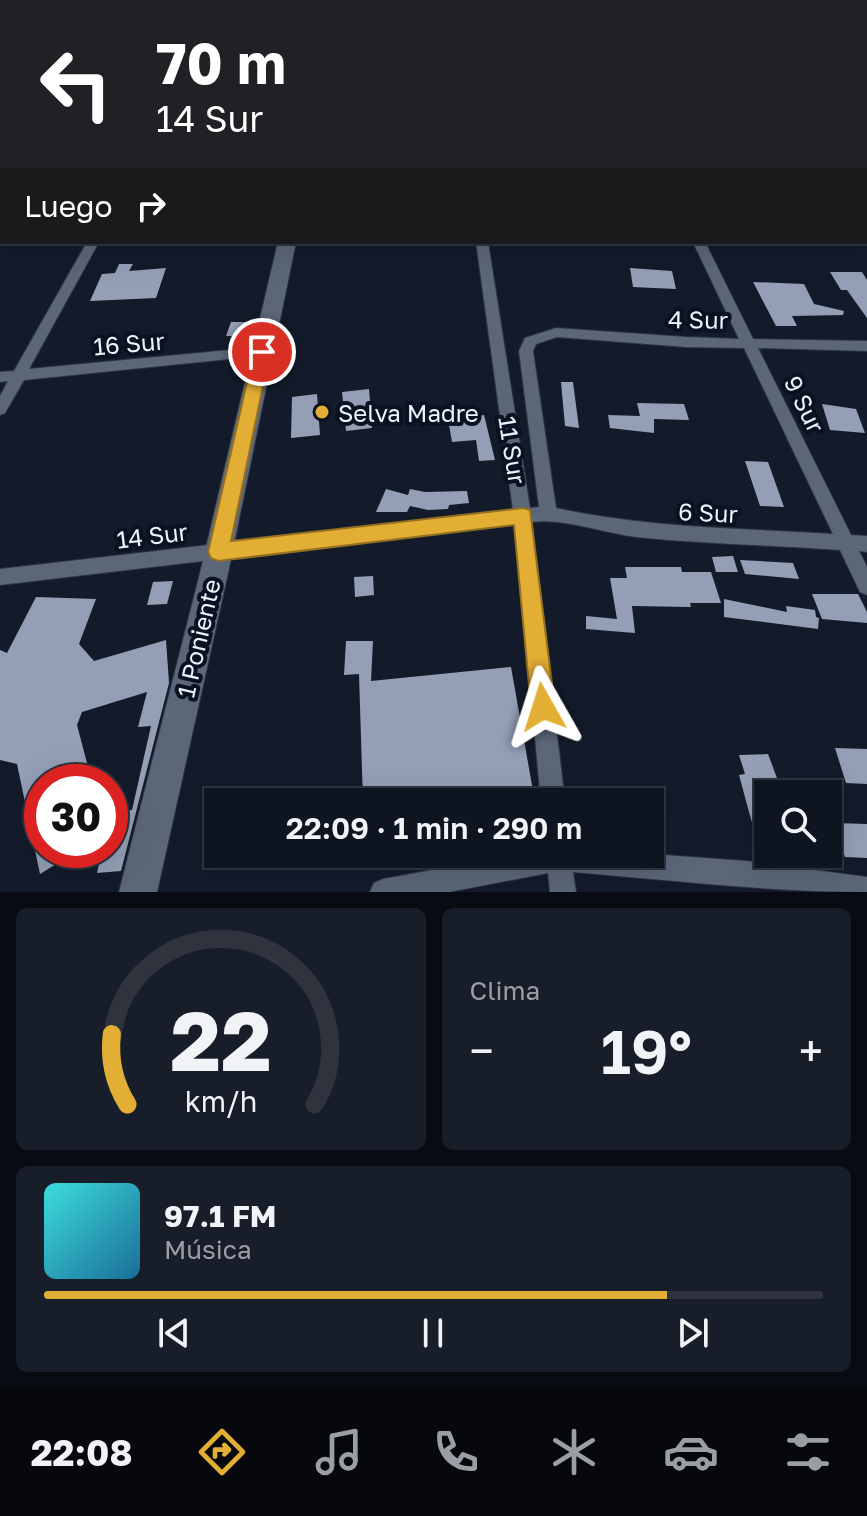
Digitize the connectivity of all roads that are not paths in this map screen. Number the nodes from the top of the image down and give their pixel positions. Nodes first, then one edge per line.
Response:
1 (92, 244) edge
2 (287, 244) edge
3 (482, 244) edge
4 (700, 244) edge
5 (748, 342) junction
6 (867, 346) edge
7 (262, 352) junction
8 (19, 375) junction
9 (0, 377) edge
10 (0, 409) edge
11 (548, 513) junction
12 (523, 516) junction
13 (846, 543) junction
14 (867, 544) edge
15 (218, 552) junction
16 (0, 577) edge
17 (867, 586) edge
18 (552, 788) edge
19 (664, 866) edge
20 (500, 868) edge
21 (560, 868) edge
22 (867, 889) edge
23 (138, 892) edge
24 (383, 892) edge
25 (563, 892) edge

1 - 8 street
2 - 7 street, 1 Poniente
3 - 12 street, 11 Sur
4 - 5 street, 9 Sur
5 - 6 street, 4 Sur
5 - 11 street, 4 Sur
5 - 13 street, 9 Sur
7 - 8 street, 16 Sur
7 - 15 street, 1 Poniente
8 - 9 street, 16 Sur
8 - 10 street
11 - 12 street, 14 Sur
11 - 13 street, 6 Sur
12 - 15 street, 14 Sur
12 - 18 street, 11 Sur
13 - 14 street, 6 Sur
13 - 17 street, 9 Sur
15 - 16 street, 14 Sur
15 - 23 street, 1 Poniente
19 - 22 street
20 - 24 street
21 - 25 street

